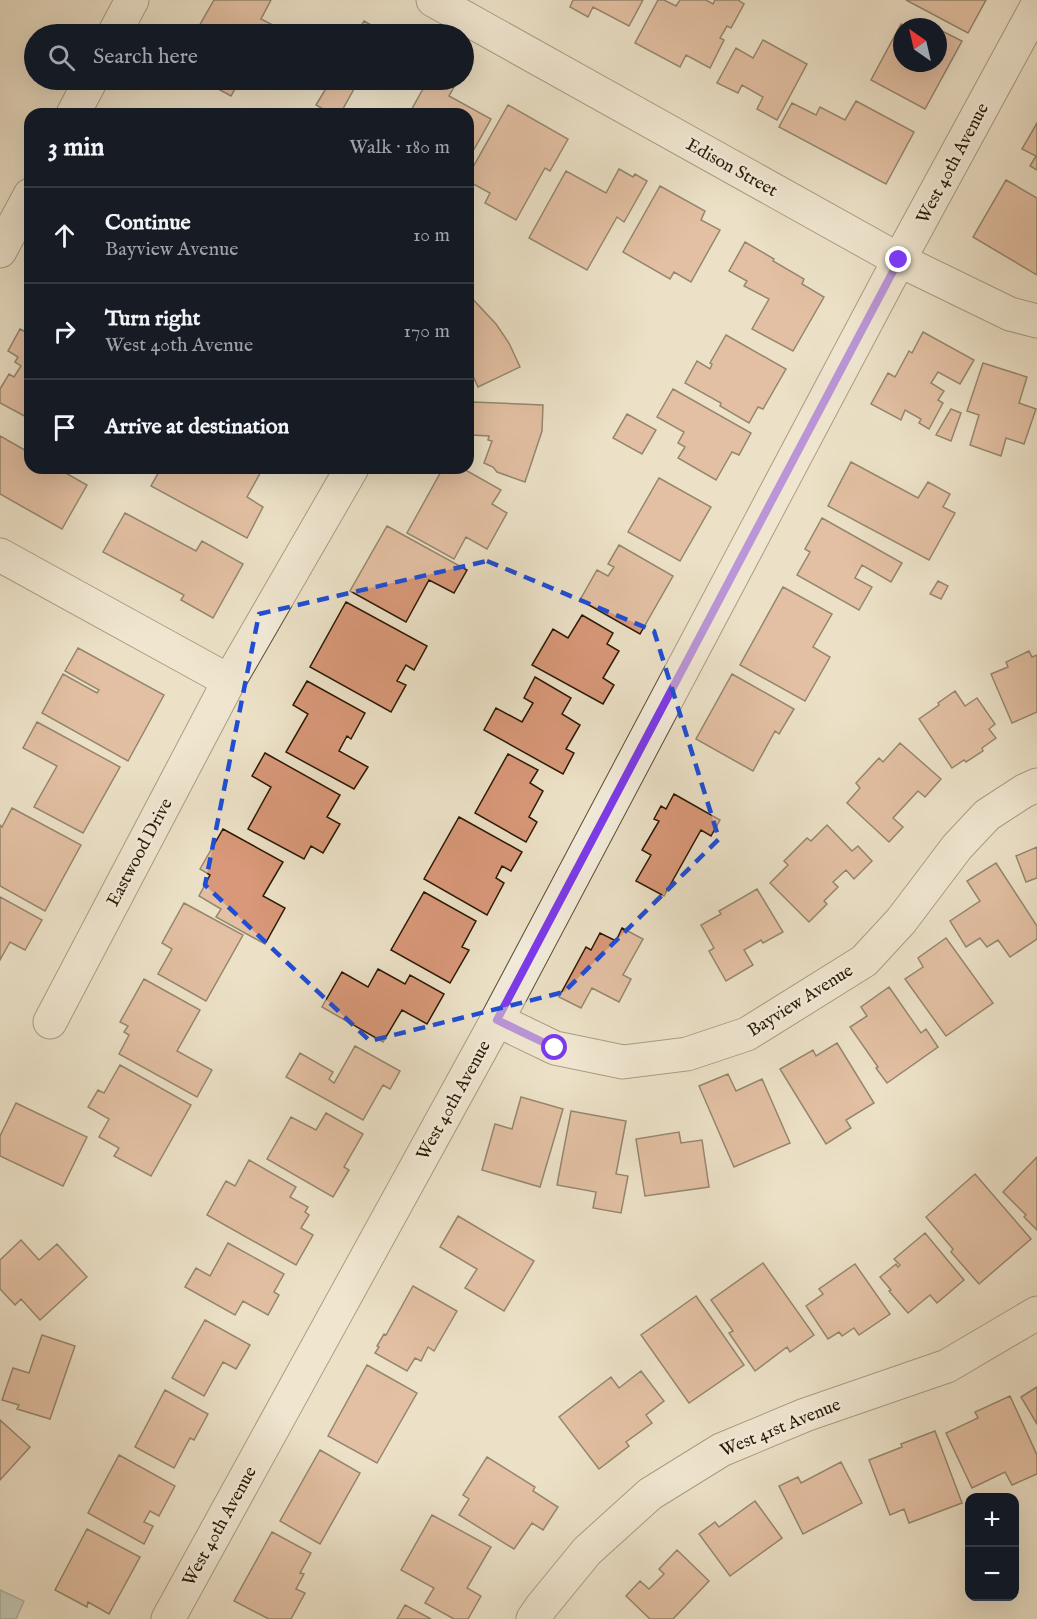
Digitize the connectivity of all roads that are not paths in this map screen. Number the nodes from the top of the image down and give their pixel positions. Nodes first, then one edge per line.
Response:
1 (132, 0) edge
2 (433, 0) edge
3 (1037, 6) edge
4 (119, 24) edge
5 (86, 90) edge
6 (76, 108) edge
7 (24, 206) edge
8 (0, 251) edge
9 (899, 260) junction
10 (1037, 321) edge
11 (349, 474) edge
12 (0, 555) edge
13 (229, 681) junction
14 (1037, 784) edge
15 (497, 1020) junction
16 (50, 1022) dead end
17 (1037, 1313) edge
18 (168, 1619) edge
19 (533, 1619) edge

1 - 4 street
2 - 9 street, Edison Street
3 - 9 street, West 40th Avenue
5 - 6 street
7 - 8 street
9 - 10 street, Edison Street
9 - 15 street, West 40th Avenue
11 - 13 street, Eastwood Drive
12 - 13 street
13 - 16 street, Eastwood Drive
14 - 15 street, Bayview Avenue
15 - 18 street, West 40th Avenue
17 - 19 street, West 41st Avenue

